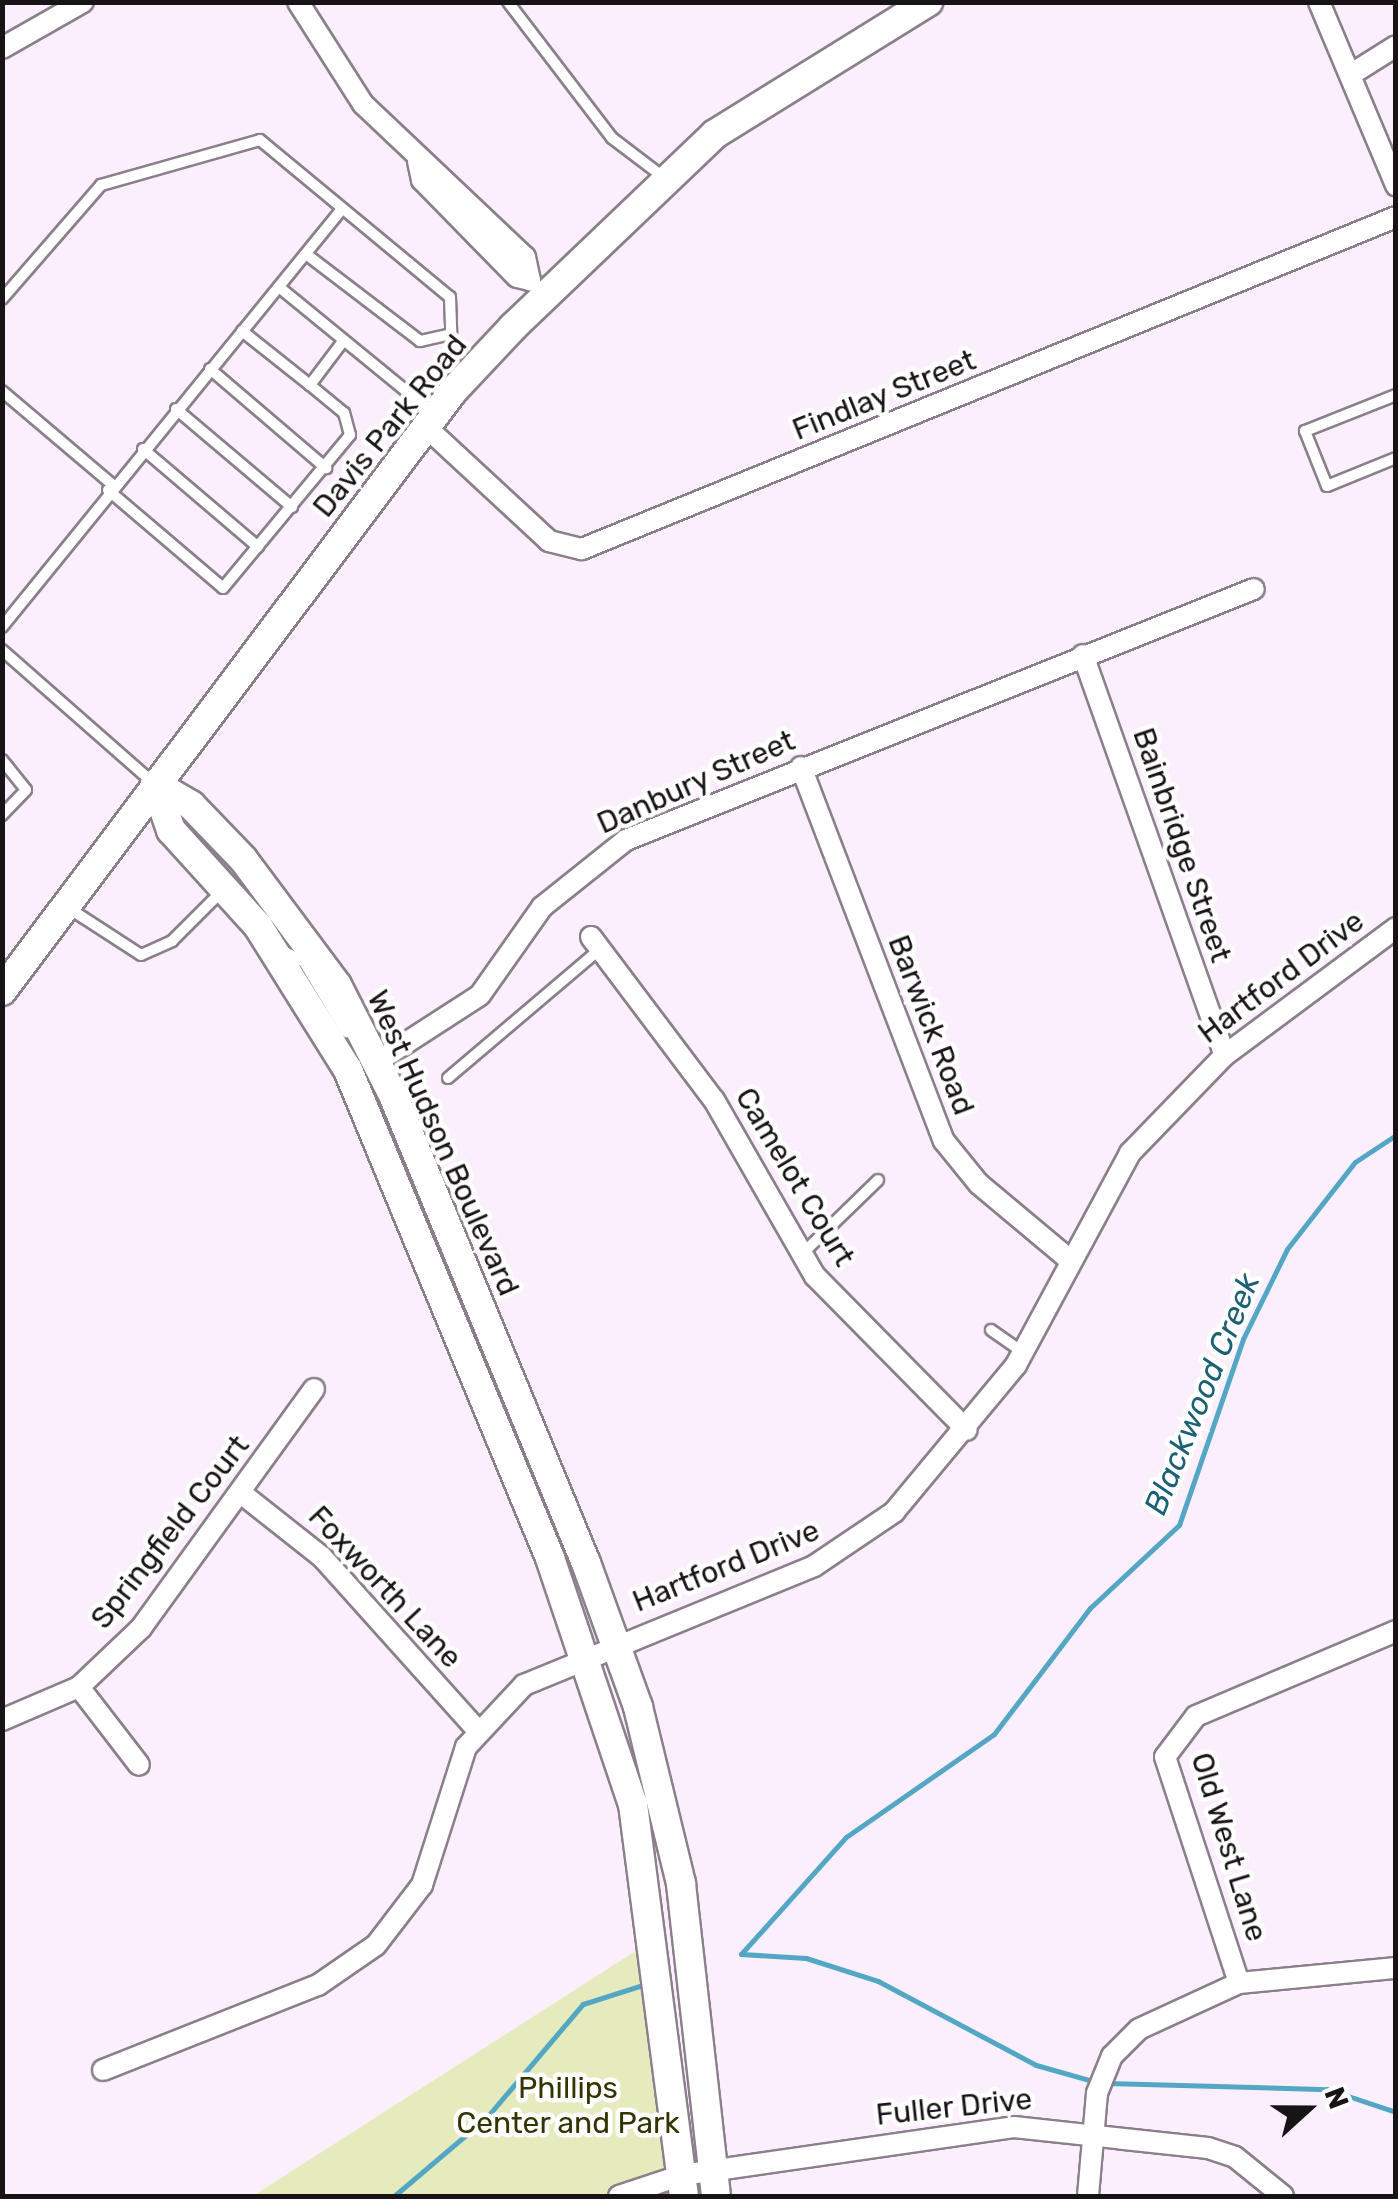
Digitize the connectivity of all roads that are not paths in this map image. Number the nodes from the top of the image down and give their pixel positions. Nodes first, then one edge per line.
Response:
1 (83, 2) edge
2 (508, 2) edge
3 (928, 2) edge
4 (1319, 2) edge
5 (305, 5) edge
6 (1396, 46) edge
7 (2, 48) edge
8 (1350, 74) junction
9 (662, 176) junction
10 (1396, 185) edge
11 (342, 210) junction
12 (1396, 218) edge
13 (306, 254) junction
14 (538, 286) junction
15 (279, 287) junction
16 (2, 298) edge
17 (242, 331) junction
18 (344, 340) junction
19 (210, 369) junction
20 (310, 385) junction
21 (2, 391) edge
22 (1396, 395) edge
23 (176, 409) junction
24 (430, 421) junction
25 (143, 448) junction
26 (1396, 458) edge
27 (326, 468) junction
28 (110, 488) junction
29 (292, 507) junction
30 (258, 547) junction
31 (1254, 589) dead end
32 (6, 611) edge
33 (2, 627) edge
34 (2, 650) edge
35 (1083, 655) junction
36 (2, 760) edge
37 (801, 768) junction
38 (155, 784) junction
39 (2, 815) edge
40 (226, 888) junction
41 (66, 906) junction
42 (1390, 932) edge
43 (596, 943) joint
44 (275, 949) junction
45 (1396, 957) edge
46 (2, 991) edge
47 (1225, 1056) junction
48 (378, 1062) junction
49 (448, 1078) dead end
50 (878, 1180) dead end
51 (801, 1254) junction
52 (1071, 1260) junction
53 (990, 1330) dead end
54 (1024, 1352) junction
55 (314, 1389) dead end
56 (967, 1430) junction
57 (241, 1493) junction
58 (1396, 1631) edge
59 (616, 1642) junction
60 (587, 1657) junction
61 (79, 1687) junction
62 (2, 1720) edge
63 (477, 1730) junction
64 (139, 1765) dead end
65 (1396, 1968) edge
66 (1240, 1982) junction
67 (103, 2070) dead end
68 (1090, 2128) junction
69 (714, 2184) edge
70 (683, 2186) edge
71 (619, 2196) edge
72 (1088, 2196) edge
73 (1283, 2196) edge

1 - 7 street
2 - 9 lane
3 - 9 main road, Davis Park Road
4 - 8 street
5 - 14 street
6 - 8 street
8 - 10 street
9 - 14 main road, Davis Park Road
11 - 13 lane
11 - 13 lane
11 - 16 lane
12 - 24 street, Findlay Street
13 - 15 lane
14 - 24 main road, Davis Park Road
15 - 17 lane
15 - 18 lane
17 - 19 lane
17 - 20 lane
18 - 20 lane
18 - 24 lane
19 - 23 lane
19 - 27 lane
20 - 27 lane
21 - 28 lane
22 - 26 lane
23 - 25 lane
23 - 29 lane
24 - 38 main road, Davis Park Road
25 - 28 lane
25 - 30 lane
27 - 29 lane
28 - 30 lane
28 - 32 lane
29 - 30 lane
31 - 35 street, Danbury Street
32 - 33 lane
34 - 38 lane
35 - 37 street, Danbury Street
35 - 47 street, Bainbridge Street
36 - 39 lane
37 - 48 street, Danbury Street
37 - 52 street, Barwick Road
38 - 40 main road, West Hudson Boulevard
38 - 41 main road, Davis Park Road
38 - 48 main road, West Hudson Boulevard
40 - 41 lane
40 - 44 main road, West Hudson Boulevard
41 - 46 main road, Davis Park Road
42 - 45 street
42 - 47 street, Hartford Drive
43 - 49 lane
43 - 51 street, Camelot Court
44 - 48 lane
44 - 60 main road, West Hudson Boulevard
47 - 52 street, Hartford Drive
48 - 59 main road, West Hudson Boulevard
50 - 51 lane
51 - 56 street, Camelot Court
52 - 54 street, Hartford Drive
53 - 54 lane
54 - 56 street, Hartford Drive
55 - 57 street, Springfield Court
56 - 59 street, Hartford Drive
57 - 61 street, Springfield Court
57 - 63 street, Foxworth Lane
58 - 66 street, Old West Lane
59 - 60 street, Hartford Drive
59 - 69 main road, West Hudson Boulevard
60 - 63 street, Hartford Drive
60 - 70 main road, West Hudson Boulevard
61 - 62 street, Springfield Court
61 - 64 street
63 - 67 street, Hartford Drive
65 - 66 street
66 - 68 street
68 - 69 street, Fuller Drive
68 - 72 street
68 - 73 street, Fuller Drive
69 - 70 street, Fuller Drive
70 - 71 street, Fuller Drive

